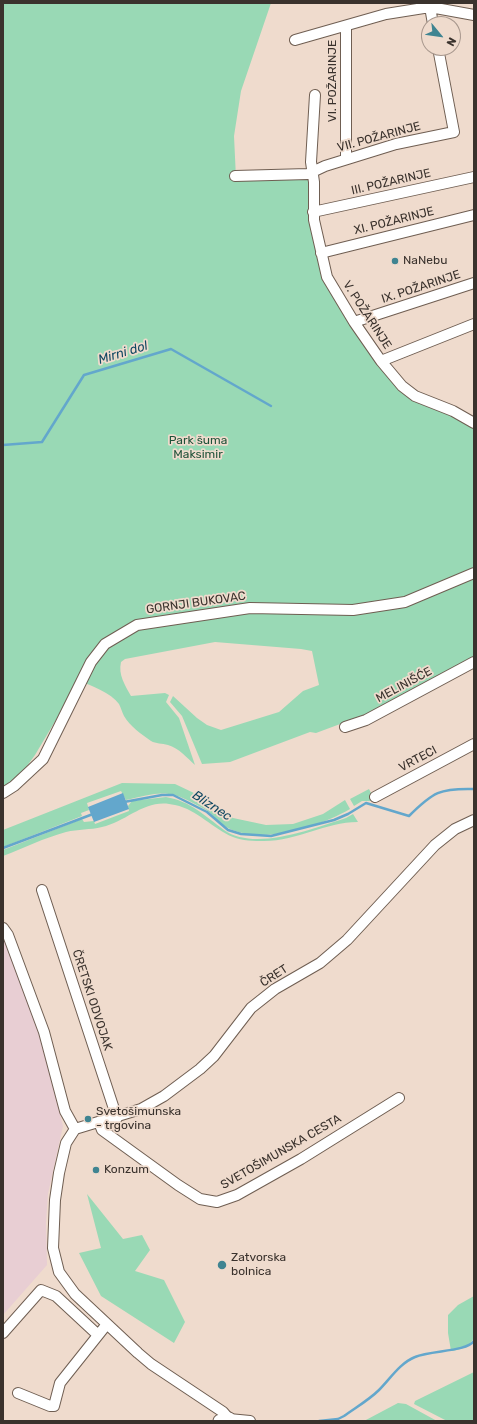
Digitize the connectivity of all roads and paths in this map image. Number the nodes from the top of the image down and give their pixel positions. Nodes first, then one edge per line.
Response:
1 (430, 6) junction
2 (474, 15) edge
3 (432, 16) edge
4 (346, 26) junction
5 (295, 40) dead end
6 (440, 56) edge
7 (315, 95) dead end
8 (346, 159) junction
9 (312, 173) junction
10 (235, 176) dead end
11 (474, 177) edge
12 (313, 212) junction
13 (474, 215) edge
14 (321, 253) junction
15 (474, 284) edge
16 (354, 322) junction
17 (474, 324) edge
18 (381, 361) junction
19 (474, 423) edge
20 (474, 573) edge
21 (474, 662) edge
22 (345, 728) dead end
23 (474, 744) edge
24 (3, 793) edge
25 (375, 797) dead end
26 (474, 820) edge
27 (42, 890) dead end
28 (3, 928) edge
29 (399, 1098) dead end
30 (117, 1118) junction
31 (99, 1122) junction
32 (74, 1129) junction
33 (107, 1324) junction
34 (3, 1333) edge
35 (98, 1335) junction
36 (18, 1393) dead end
37 (226, 1420) edge
38 (250, 1421) edge

1 - 2 street
1 - 3 street
1 - 4 street
4 - 5 street
4 - 8 street, VI. POŽARINJE
6 - 8 street, VII. POŽARINJE
7 - 9 street
8 - 9 street, VII. POŽARINJE
9 - 10 street, VII. POŽARINJE
9 - 12 street, V. POŽARINJE
11 - 12 street, III. POŽARINJE
12 - 14 street, V. POŽARINJE
13 - 14 street, XI. POŽARINJE
14 - 16 street, V. POŽARINJE
15 - 16 street, IX. POŽARINJE
16 - 18 street, V. POŽARINJE
17 - 18 street
18 - 19 street, V. POŽARINJE
20 - 24 street, GORNJI BUKOVAC
21 - 22 street, MELINIŠĆE
23 - 25 street, VRTECI
26 - 30 street, ČRET
27 - 30 street, ČRETSKI ODVOJAK
28 - 32 street
29 - 31 street, SVETOŠIMUNSKA CESTA
30 - 31 street, ČRET
31 - 32 street, ČRET
32 - 33 street
33 - 35 street
33 - 37 street
34 - 35 street
35 - 36 street
37 - 38 street

